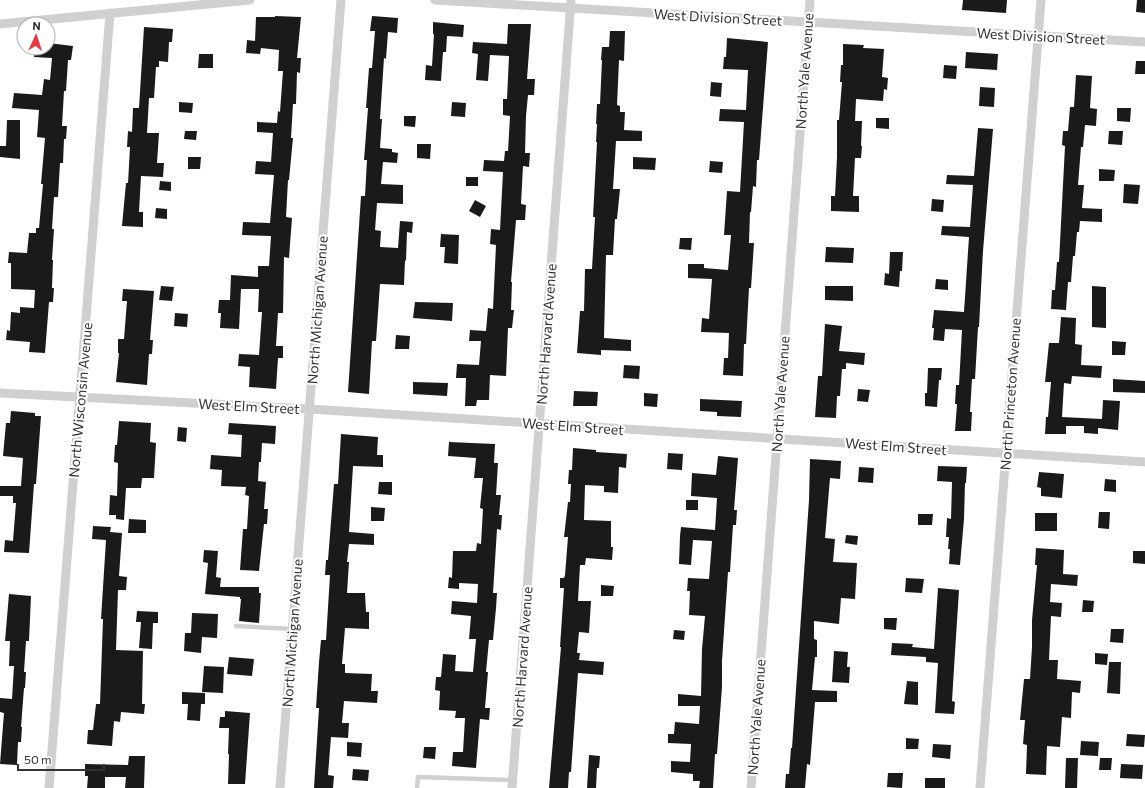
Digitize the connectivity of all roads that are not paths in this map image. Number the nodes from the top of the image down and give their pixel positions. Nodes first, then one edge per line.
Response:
1 (250, 0) edge
2 (341, 0) edge
3 (435, 0) edge
4 (810, 0) edge
5 (1041, 0) edge
6 (462, 1) edge
7 (192, 3) edge
8 (571, 4) edge
9 (110, 13) junction
10 (808, 22) junction
11 (0, 24) edge
12 (1038, 36) junction
13 (1145, 42) edge
14 (0, 393) edge
15 (80, 397) junction
16 (309, 409) junction
17 (539, 424) junction
18 (777, 439) junction
19 (1006, 453) junction
20 (1145, 462) edge
21 (236, 626) dead end
22 (292, 629) junction
23 (512, 784) edge
24 (48, 788) edge
25 (280, 788) edge
26 (417, 788) edge
27 (750, 788) edge
28 (980, 788) edge

1 - 7 street
2 - 16 street, North Michigan Avenue
3 - 6 street, West Division Street
4 - 10 street, North Yale Avenue
5 - 12 street, North Princeton Avenue
6 - 8 street, West Division Street
7 - 9 street
8 - 10 street, West Division Street
8 - 17 street, North Harvard Avenue
9 - 11 street
9 - 15 street, North Wisconsin Avenue
10 - 12 street, West Division Street
10 - 18 street, North Yale Avenue
12 - 13 street, West Division Street
12 - 19 street, North Princeton Avenue
14 - 15 street, West Elm Street
15 - 16 street, West Elm Street
15 - 24 street, North Wisconsin Avenue
16 - 17 street, West Elm Street
16 - 22 street, North Michigan Avenue
17 - 18 street, West Elm Street
17 - 23 street, North Harvard Avenue
18 - 19 street, West Elm Street
18 - 27 street, North Yale Avenue
19 - 20 street, West Elm Street
19 - 28 street, North Princeton Avenue
21 - 22 lane
22 - 25 street, North Michigan Avenue
23 - 26 lane

